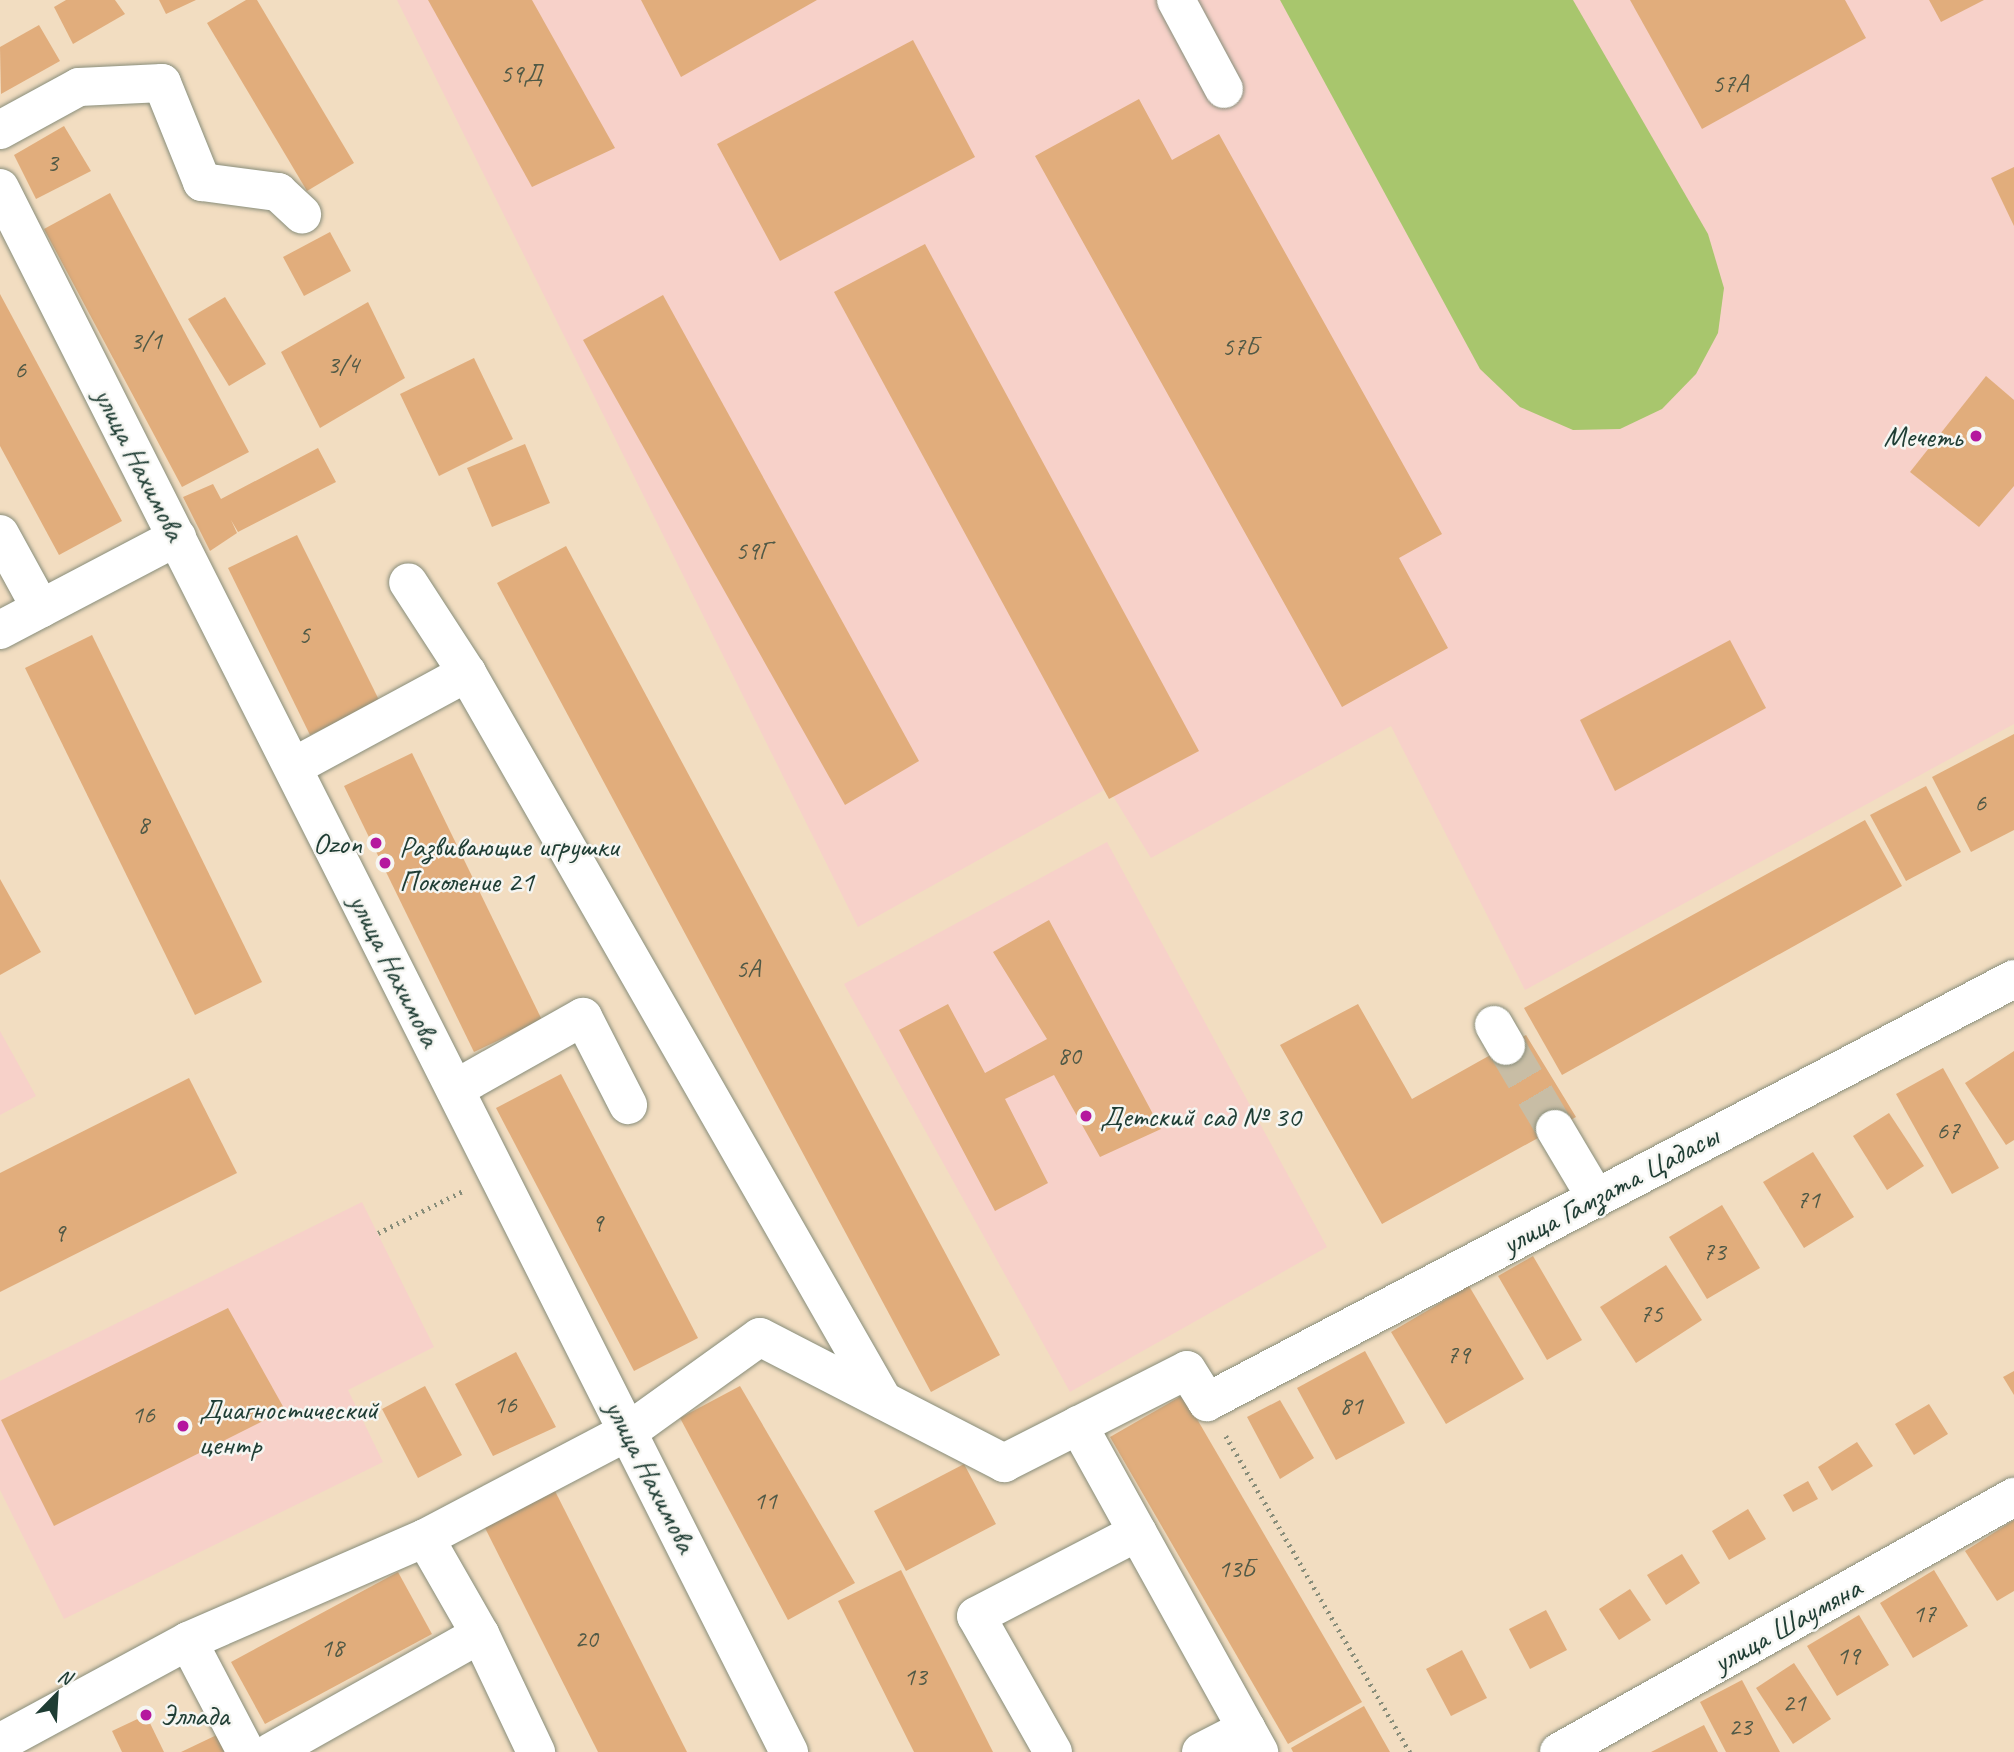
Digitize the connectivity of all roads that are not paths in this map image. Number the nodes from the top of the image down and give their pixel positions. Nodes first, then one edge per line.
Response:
1 (1176, 0) edge
2 (1224, 89) dead end
3 (0, 130) edge
4 (0, 188) edge
5 (302, 214) dead end
6 (0, 534) edge
7 (177, 537) junction
8 (408, 582) dead end
9 (41, 609) junction
10 (0, 631) edge
11 (467, 673) junction
12 (293, 767) junction
13 (2014, 979) edge
14 (455, 1089) junction
15 (628, 1105) dead end
16 (1555, 1129) tunnel mouth
17 (1596, 1198) junction
18 (883, 1401) junction
19 (1078, 1424) junction
20 (629, 1431) junction
21 (2014, 1497) edge
22 (1138, 1532) junction
23 (425, 1538) junction
24 (480, 1634) junction
25 (188, 1641) junction
26 (1253, 1740) edge
27 (4, 1743) edge
28 (246, 1752) edge
29 (271, 1752) edge
30 (536, 1752) edge
31 (789, 1752) edge
32 (1053, 1752) edge
33 (1201, 1752) edge
34 (1559, 1752) edge

1 - 2 street
3 - 5 street
4 - 7 street, улица Нахимова
6 - 9 street
7 - 9 street
7 - 12 street, улица Нахимова
8 - 11 street
9 - 10 street
11 - 12 street
11 - 18 street
12 - 14 street, улица Нахимова
13 - 17 street, улица Гамзата Цадасы
14 - 15 street
14 - 20 street, улица Нахимова
16 - 17 street
17 - 19 street, улица Гамзата Цадасы
18 - 19 street
18 - 20 street
19 - 22 street
20 - 23 street
20 - 31 street, улица Нахимова
21 - 34 street, улица Шаумяна
22 - 26 street
22 - 32 street
23 - 24 street
23 - 25 street
24 - 29 street
24 - 30 street
25 - 27 street
25 - 28 street
26 - 33 street

